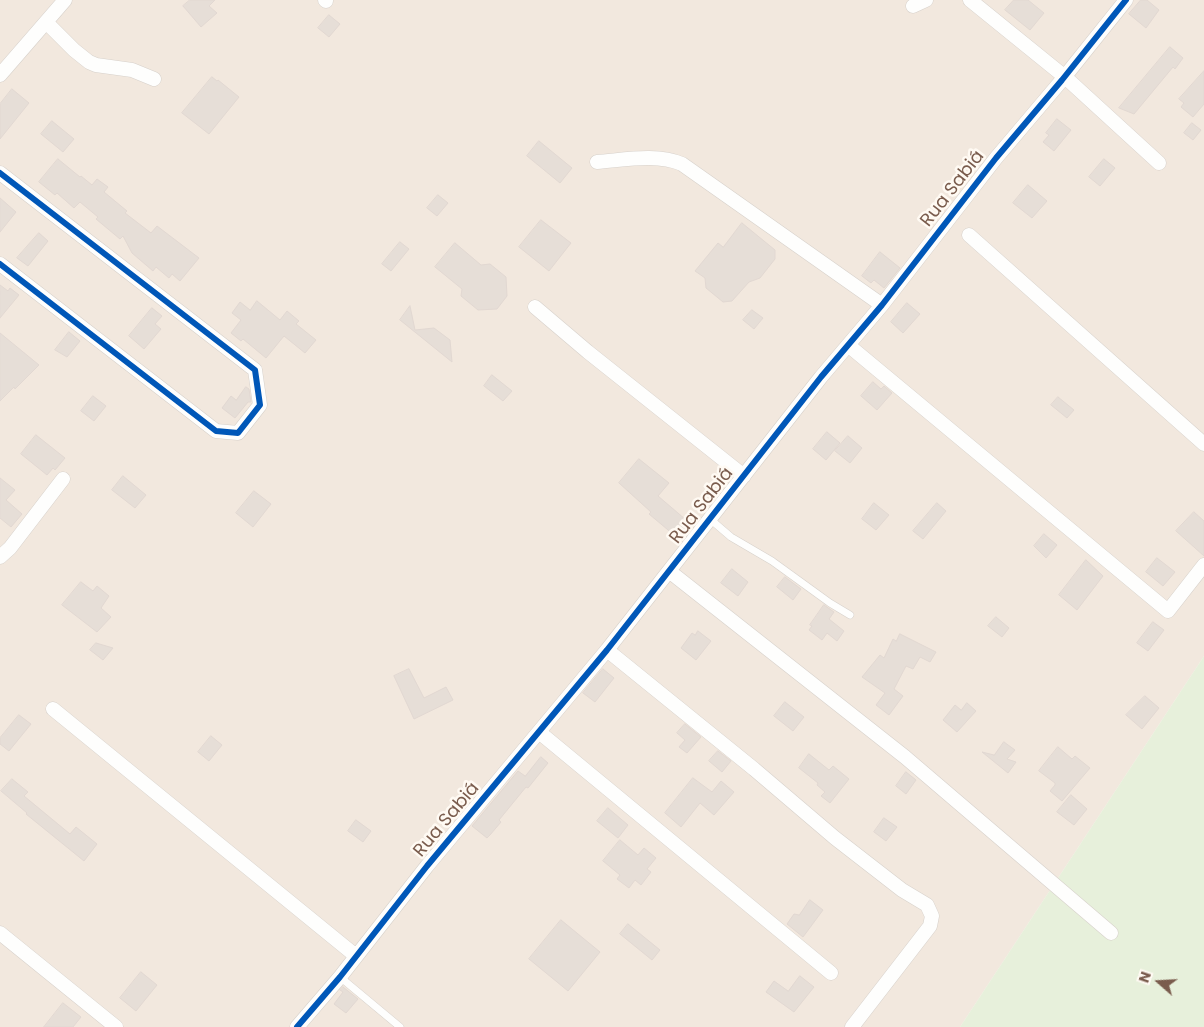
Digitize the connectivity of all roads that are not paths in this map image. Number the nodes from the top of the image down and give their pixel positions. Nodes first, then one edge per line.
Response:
1 (926, 0) edge
2 (970, 0) edge
3 (1126, 0) edge
4 (58, 2) edge
5 (913, 6) dead end
6 (47, 23) junction
7 (0, 75) edge
8 (1065, 77) junction
9 (154, 79) dead end
10 (597, 162) dead end
11 (1159, 163) dead end
12 (0, 173) edge
13 (969, 235) dead end
14 (0, 264) edge
15 (882, 305) junction
16 (535, 307) dead end
17 (848, 344) junction
18 (1204, 444) edge
19 (744, 476) junction
20 (63, 479) dead end
21 (710, 519) junction
22 (0, 557) edge
23 (1204, 565) edge
24 (669, 571) junction
25 (850, 614) dead end
26 (607, 650) junction
27 (54, 710) dead end
28 (539, 732) junction
29 (1111, 933) dead end
30 (0, 934) edge
31 (356, 956) junction
32 (831, 973) dead end
33 (340, 977) junction
34 (116, 1027) edge
35 (297, 1027) edge
36 (400, 1027) edge
37 (852, 1027) edge

1 - 5 street
2 - 8 street
3 - 8 street, Rua Sabiá
4 - 6 street
6 - 7 street
6 - 9 street
8 - 11 street
8 - 15 street, Rua Sabiá
10 - 15 street
12 - 14 street
13 - 18 street
15 - 17 street, Rua Sabiá
16 - 19 street
17 - 19 street, Rua Sabiá
17 - 23 street
19 - 21 street, Rua Sabiá
20 - 22 street
21 - 24 street, Rua Sabiá
21 - 25 lane
24 - 26 street, Rua Sabiá
24 - 29 street
26 - 28 street, Rua Sabiá
26 - 37 street
27 - 31 street
28 - 31 street, Rua Sabiá
28 - 32 street
30 - 34 street
31 - 33 street, Rua Sabiá
33 - 35 street, Rua Sabiá
33 - 36 lane

